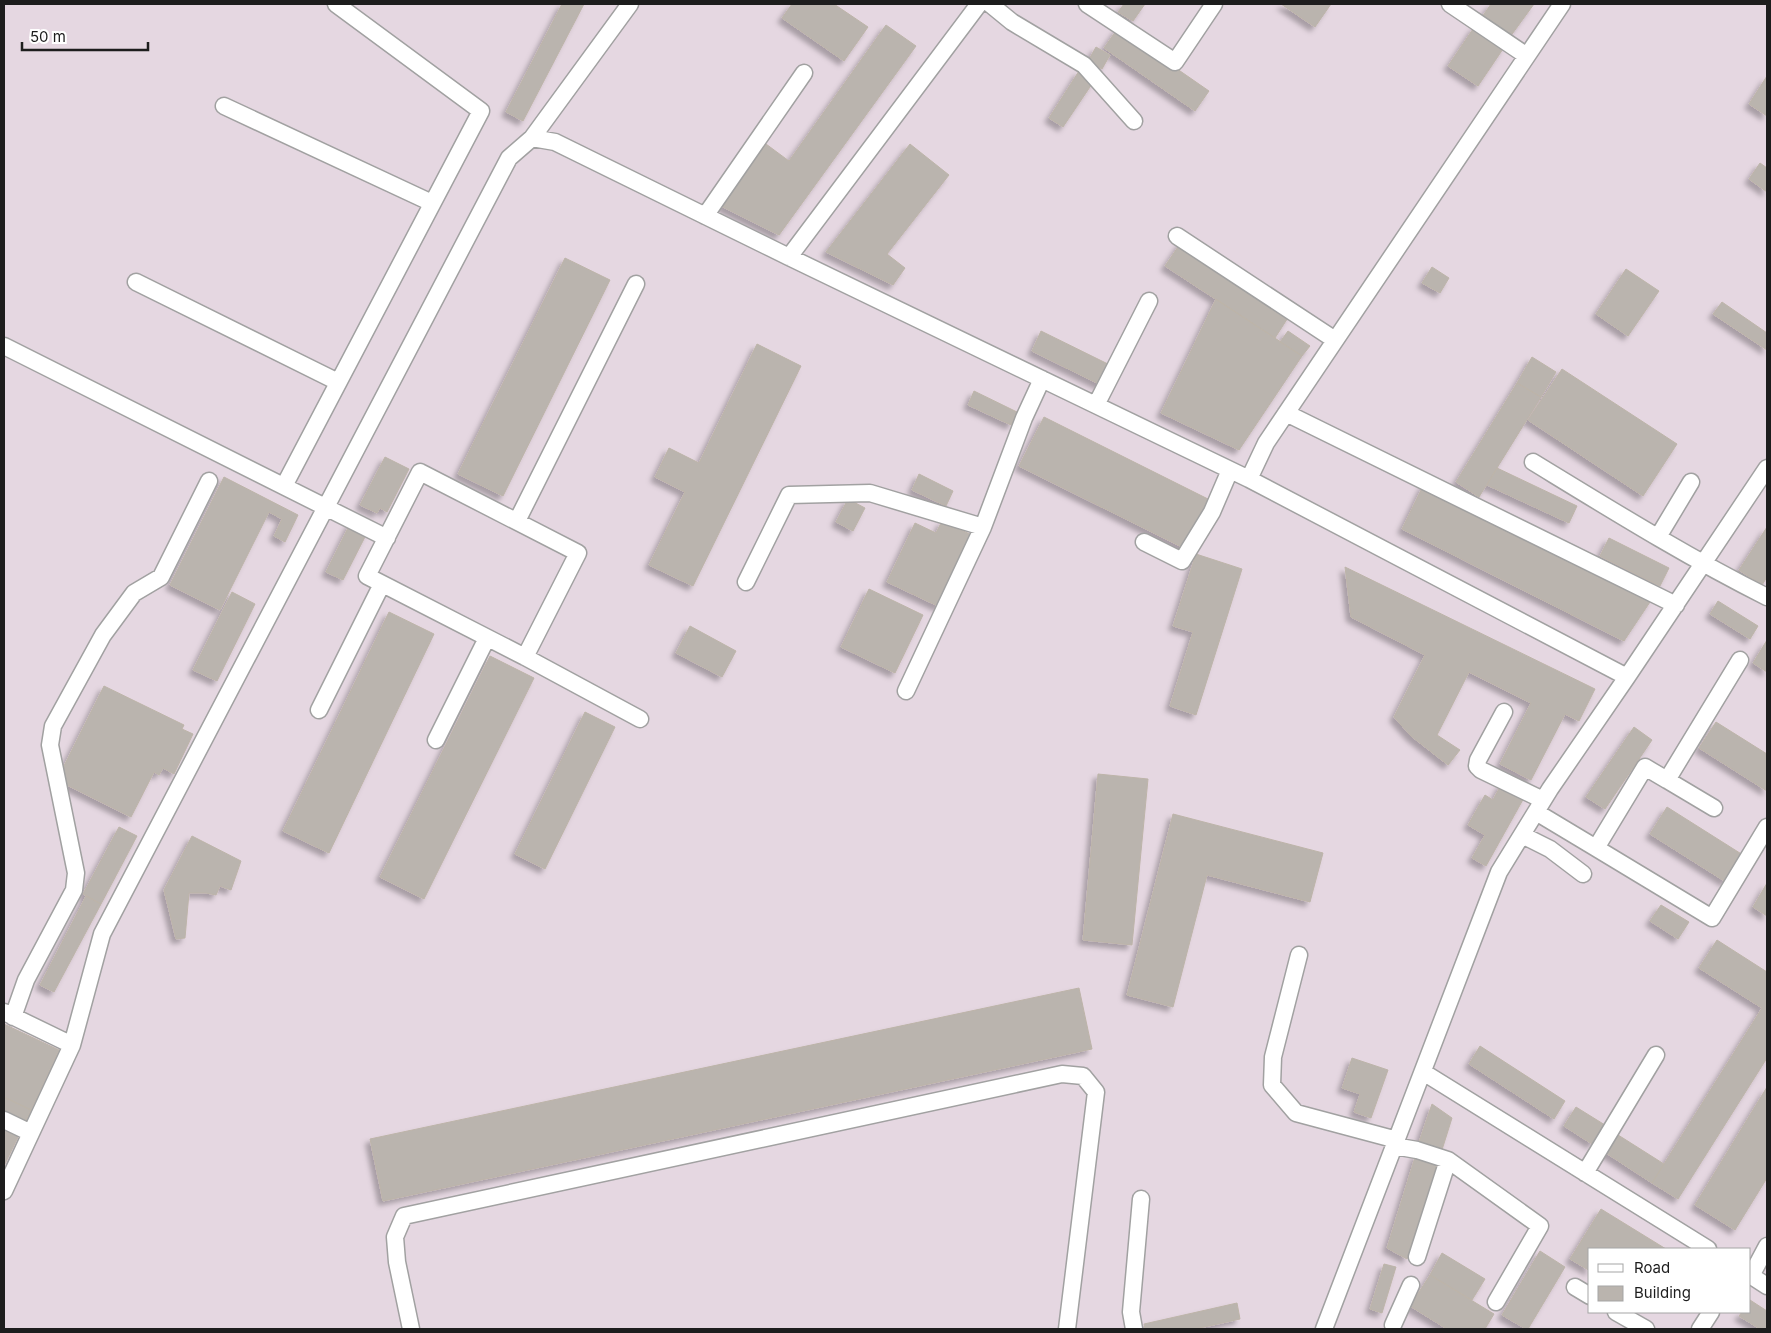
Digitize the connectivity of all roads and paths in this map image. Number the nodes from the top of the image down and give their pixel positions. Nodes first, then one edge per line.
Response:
1 (336, 4) edge
2 (630, 4) edge
3 (980, 4) edge
4 (990, 4) edge
5 (1087, 4) edge
6 (1214, 4) edge
7 (1450, 4) edge
8 (1562, 4) edge
9 (1474, 10) edge
10 (1527, 56) junction
11 (804, 73) dead end
12 (224, 106) dead end
13 (1134, 120) dead end
14 (532, 138) junction
15 (432, 203) junction
16 (706, 216) junction
17 (1177, 236) dead end
18 (789, 257) junction
19 (136, 282) dead end
20 (636, 284) dead end
21 (1149, 301) dead end
22 (1335, 340) junction
23 (4, 346) edge
24 (1042, 379) junction
25 (338, 382) junction
26 (1096, 405) junction
27 (1286, 413) junction
28 (1532, 462) dead end
29 (1767, 468) edge
30 (1230, 470) junction
31 (1249, 479) junction
32 (210, 481) dead end
33 (1691, 482) dead end
34 (284, 486) junction
35 (326, 507) junction
36 (517, 521) junction
37 (983, 527) junction
38 (1658, 537) junction
39 (387, 538) junction
40 (1144, 542) dead end
41 (1704, 563) junction
42 (746, 582) dead end
43 (382, 584) junction
44 (1767, 596) edge
45 (1676, 605) junction
46 (487, 638) junction
47 (525, 657) junction
48 (1740, 660) dead end
49 (1627, 677) junction
50 (906, 691) dead end
51 (319, 710) dead end
52 (1504, 712) dead end
53 (640, 719) dead end
54 (436, 740) dead end
55 (1667, 780) junction
56 (1540, 806) junction
57 (1714, 808) dead end
58 (1767, 827) edge
59 (1522, 835) junction
60 (1596, 848) junction
61 (1583, 874) dead end
62 (1299, 955) dead end
63 (9, 1015) edge
64 (72, 1044) junction
65 (1656, 1054) dead end
66 (1422, 1072) junction
67 (4, 1120) edge
68 (31, 1133) junction
69 (1395, 1143) junction
70 (1448, 1160) junction
71 (1585, 1173) junction
72 (4, 1191) edge
73 (1141, 1200) dead end
74 (1767, 1246) edge
75 (1706, 1248) edge
76 (1417, 1258) dead end
77 (1751, 1273) edge
78 (1751, 1276) edge
79 (1411, 1285) dead end
80 (1767, 1286) edge
81 (1575, 1288) dead end
82 (1588, 1295) edge
83 (1496, 1302) dead end
84 (1618, 1313) edge
85 (1710, 1313) edge
86 (1391, 1328) edge
87 (411, 1329) edge
88 (1067, 1329) edge
89 (1134, 1329) edge
90 (1324, 1329) edge
91 (1646, 1329) edge
92 (1700, 1329) edge

1 - 15 street
2 - 14 street
3 - 18 street
4 - 13 street
5 - 6 street
7 - 9 street
8 - 10 street
9 - 10 street
10 - 22 street
11 - 16 street
12 - 15 street
14 - 16 street
14 - 35 street
15 - 25 street
16 - 18 street
17 - 22 street
18 - 24 street
19 - 25 street
20 - 36 street
21 - 26 street
22 - 27 street
23 - 34 street
24 - 26 street
24 - 37 street
25 - 34 street
26 - 30 street
27 - 31 street
27 - 45 street
28 - 38 street
29 - 41 street
30 - 31 street
30 - 40 street
31 - 49 street
32 - 63 street
33 - 38 street
34 - 35 street
35 - 39 street
35 - 64 street
36 - 39 street
36 - 47 street
37 - 42 street
37 - 50 street
38 - 41 street
39 - 43 street
41 - 44 street
41 - 45 street
43 - 46 street
43 - 51 street
45 - 49 street
46 - 47 street
46 - 54 street
47 - 53 street
48 - 55 street
49 - 56 street
52 - 56 street
55 - 57 street
55 - 60 street
56 - 59 street
56 - 60 street
58 - 60 street
59 - 61 street
59 - 66 street
62 - 69 street
63 - 64 street
64 - 68 street
65 - 71 street
66 - 69 street
66 - 71 street
67 - 68 street
68 - 72 street
69 - 70 street
69 - 90 street
70 - 76 street
70 - 83 street
71 - 75 street
73 - 89 street
74 - 77 street
78 - 80 street
79 - 86 street
81 - 82 street
84 - 91 street
85 - 92 street
87 - 88 street

